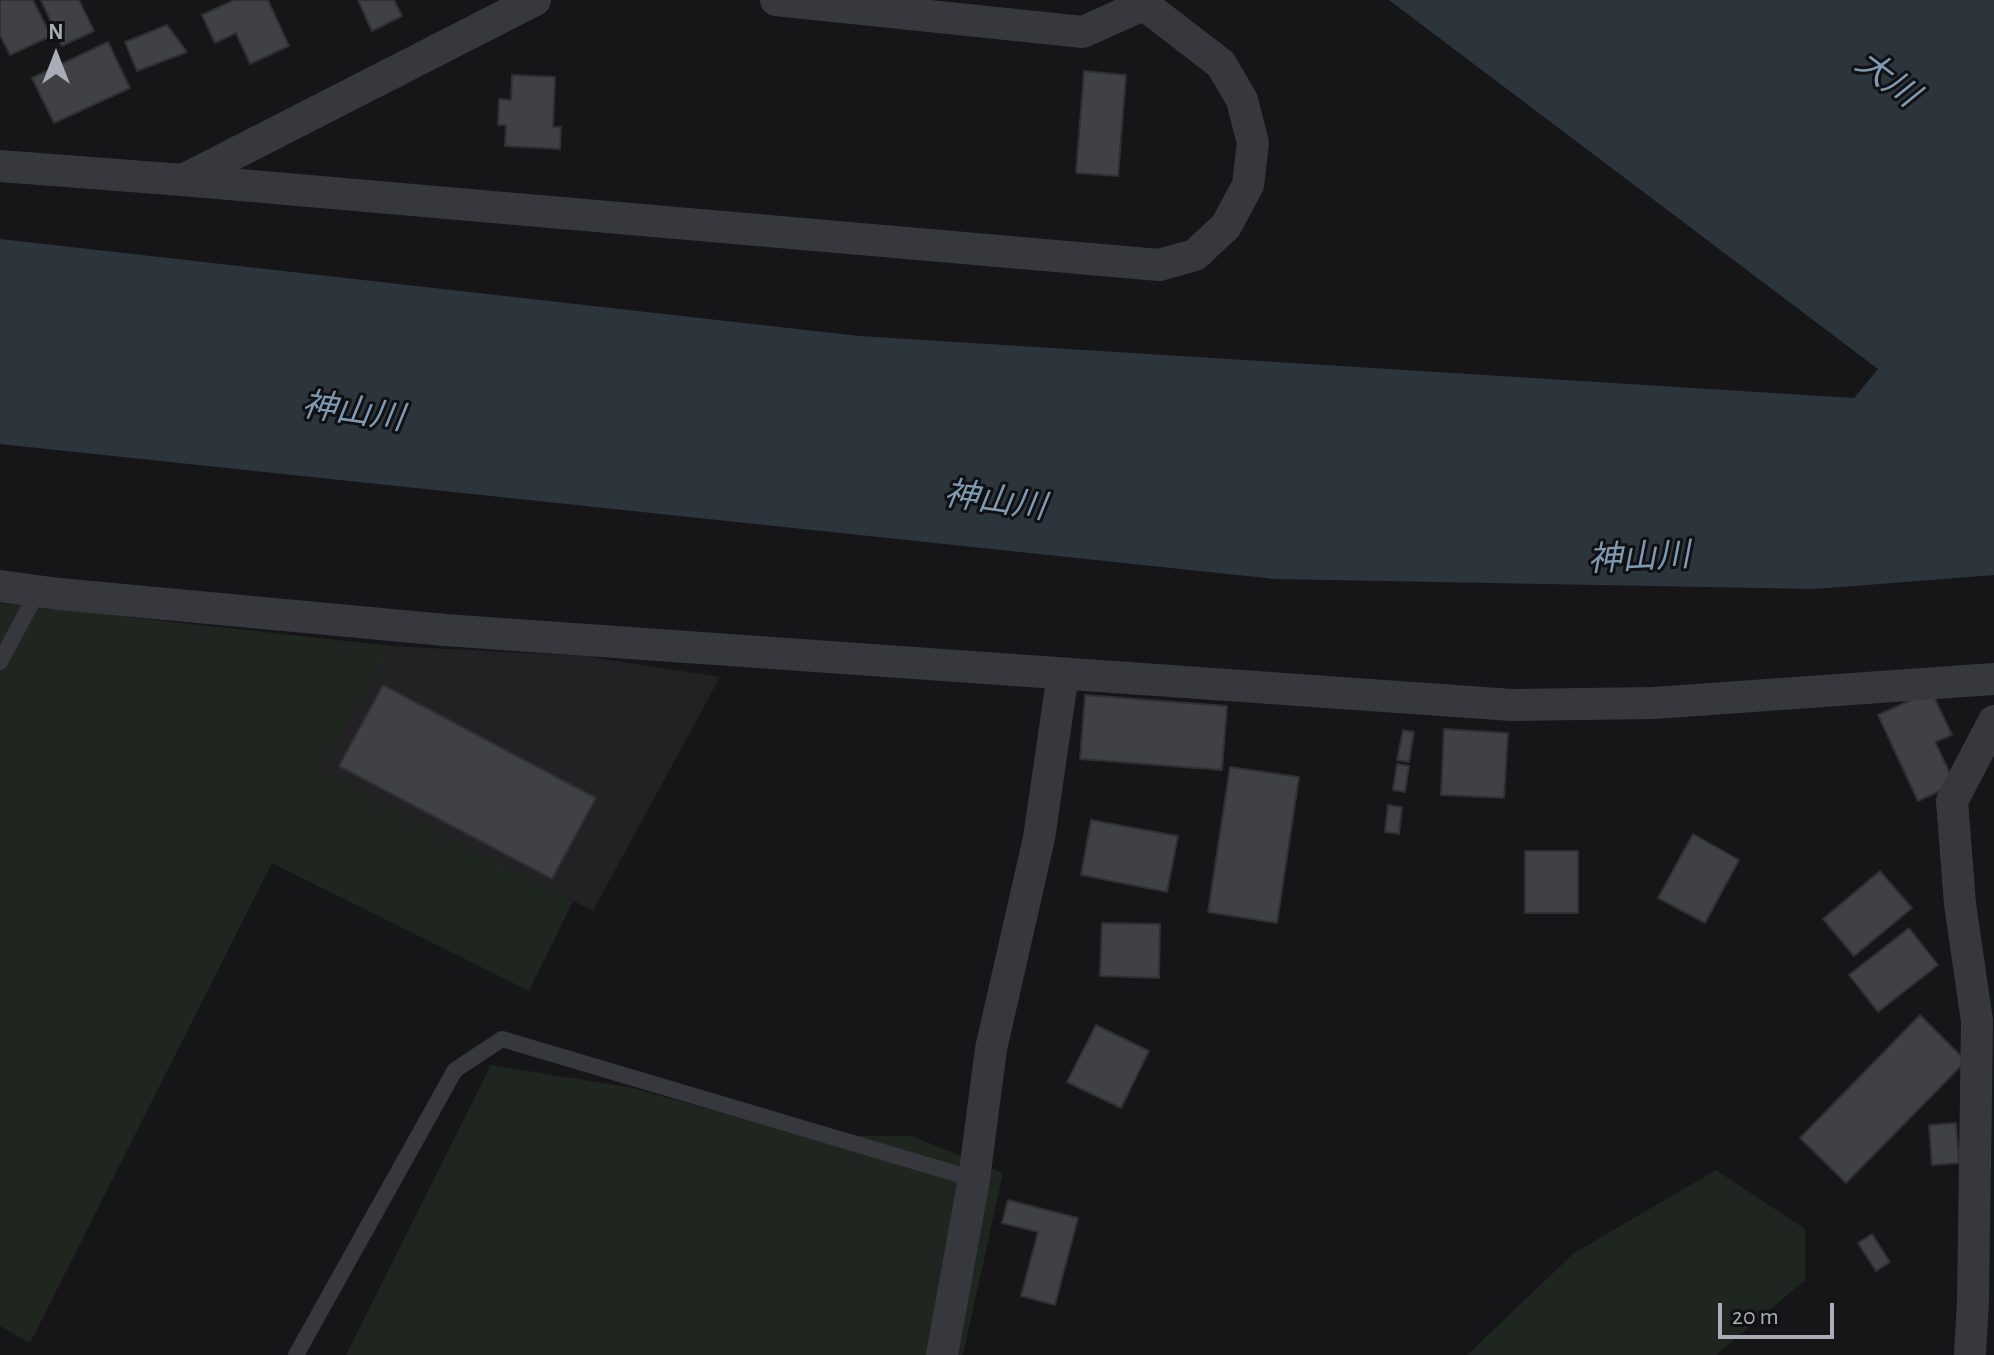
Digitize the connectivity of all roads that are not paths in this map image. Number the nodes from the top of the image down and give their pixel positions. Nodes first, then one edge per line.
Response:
1 (535, 0) edge
2 (776, 0) edge
3 (1141, 2) edge
4 (0, 166) edge
5 (183, 180) junction
6 (0, 586) edge
7 (38, 591) junction
8 (0, 662) edge
9 (1063, 674) junction
10 (1994, 679) edge
11 (1994, 721) edge
12 (974, 1179) junction
13 (296, 1355) edge
14 (942, 1355) edge
15 (1970, 1355) edge

1 - 5 street
2 - 3 street
3 - 5 street
4 - 5 street
6 - 7 street
7 - 8 lane
7 - 9 street
9 - 10 street
9 - 12 street
11 - 15 street
12 - 13 lane
12 - 14 street

